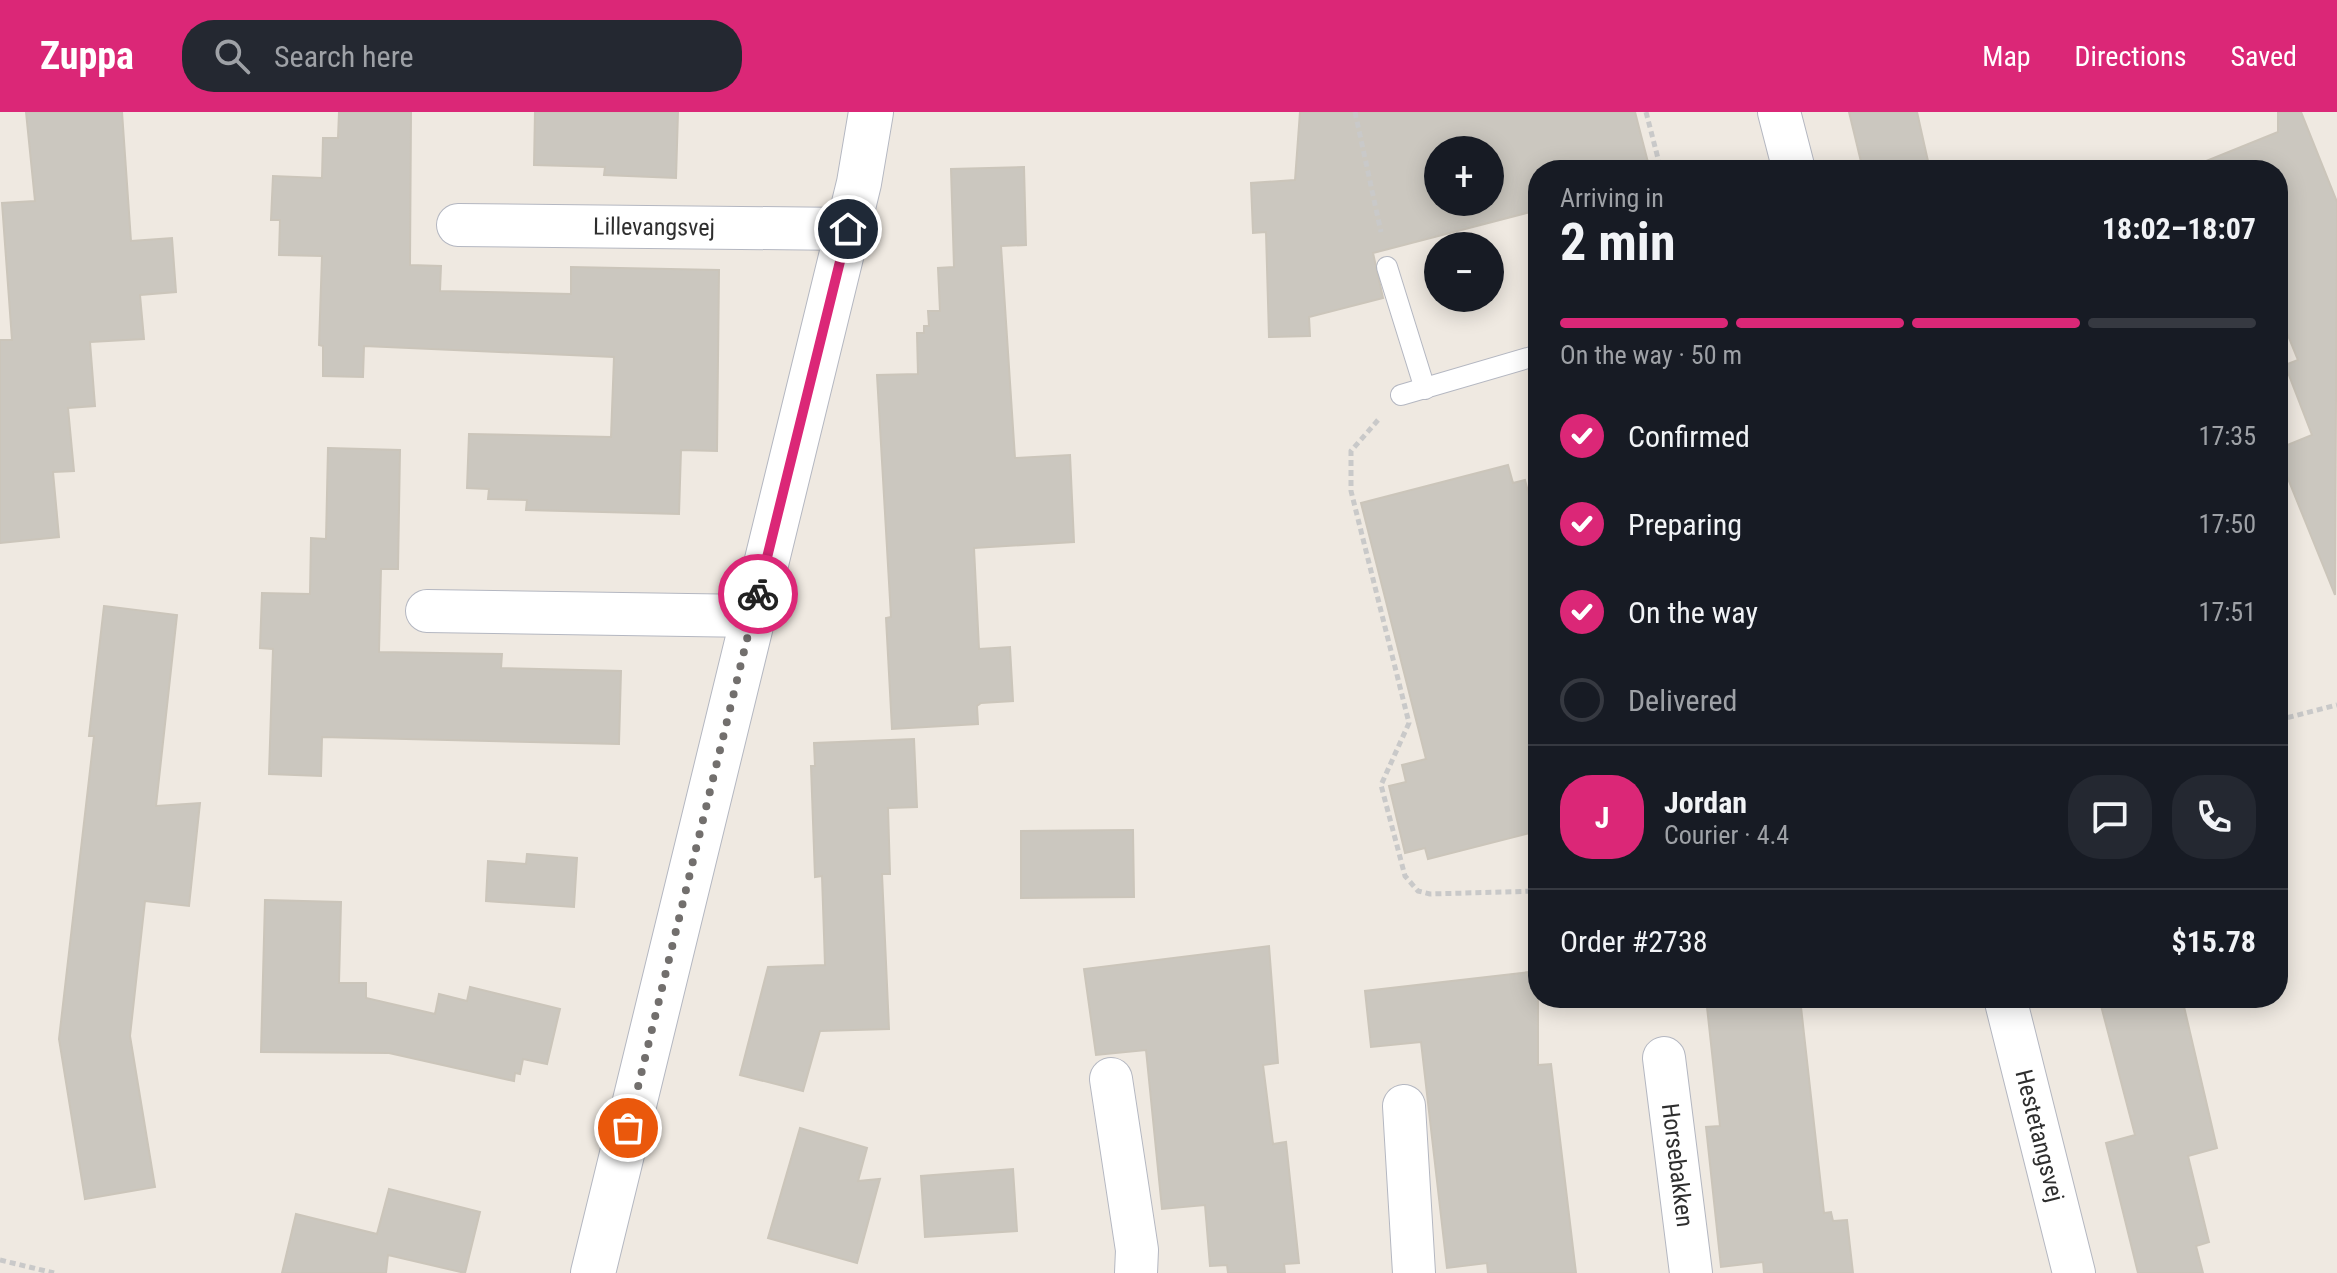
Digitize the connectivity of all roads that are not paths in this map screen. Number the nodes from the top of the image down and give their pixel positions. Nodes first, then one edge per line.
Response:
1 (871, 112) edge
2 (1779, 112) edge
3 (1791, 160) edge
4 (458, 225) dead end
5 (848, 229) junction
6 (1387, 267) road end
7 (1528, 358) edge
8 (1425, 389) junction
9 (1401, 395) road end
10 (427, 611) dead end
11 (753, 616) junction
12 (2008, 1008) edge
13 (1664, 1058) dead end
14 (1111, 1079) dead end
15 (1404, 1106) dead end
16 (593, 1273) edge
17 (1136, 1273) edge
18 (1414, 1273) edge
19 (1691, 1273) edge
20 (2074, 1273) edge

1 - 5 street
2 - 3 street
4 - 5 street, Lillevangsvej
5 - 11 street
6 - 8 lane
7 - 8 lane
8 - 9 lane
10 - 11 street
11 - 16 street
12 - 20 street, Hestetangsvej
13 - 19 street, Horsebakken
14 - 17 street
15 - 18 street

